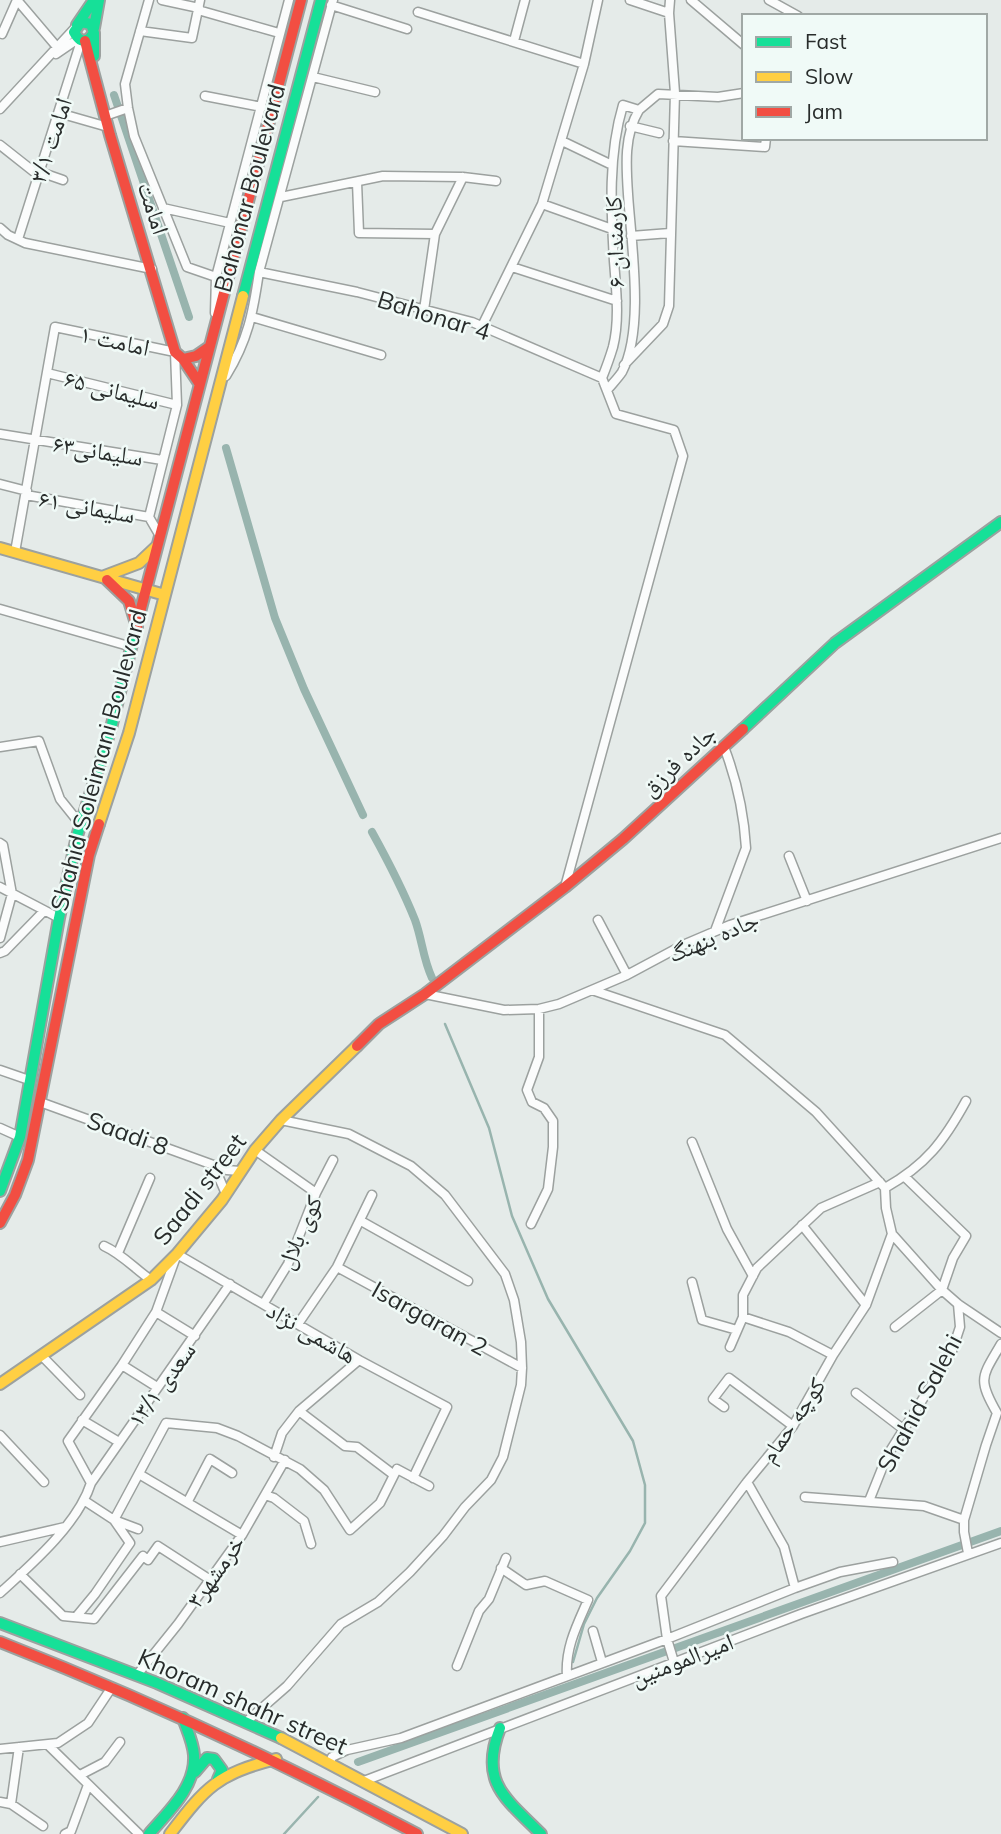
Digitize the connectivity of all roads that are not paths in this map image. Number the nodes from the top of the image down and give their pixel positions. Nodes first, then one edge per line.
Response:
1 (17, 0) edge
2 (93, 0) edge
3 (99, 0) edge
4 (149, 0) edge
5 (162, 0) edge
6 (289, 0) edge
7 (301, 0) edge
8 (524, 0) edge
9 (598, 0) edge
10 (630, 0) edge
11 (670, 0) edge
12 (691, 0) edge
13 (769, 0) edge
14 (328, 2) edge
15 (199, 6) edge
16 (418, 12) dead end
17 (669, 13) junction
18 (794, 14) edge
19 (407, 29) dead end
20 (94, 30) junction
21 (140, 31) junction
22 (279, 33) junction
23 (2, 34) dead end
24 (79, 35) junction
25 (514, 41) junction
26 (742, 43) edge
27 (57, 47) junction
28 (46, 62) junction
29 (584, 64) junction
30 (95, 66) junction
31 (313, 77) junction
32 (375, 92) dead end
33 (675, 93) junction
34 (742, 93) edge
35 (205, 96) dead end
36 (262, 107) junction
37 (0, 109) edge
38 (639, 110) junction
39 (59, 113) junction
40 (116, 115) junction
41 (270, 125) junction
42 (630, 126) junction
43 (286, 129) junction
44 (659, 133) dead end
45 (266, 140) junction
46 (562, 141) junction
47 (673, 141) junction
48 (765, 142) edge
49 (282, 144) junction
50 (0, 145) edge
51 (612, 165) junction
52 (39, 173) junction
53 (463, 177) junction
54 (63, 180) dead end
55 (496, 181) dead end
56 (357, 182) junction
57 (276, 201) junction
58 (542, 204) junction
59 (163, 208) junction
60 (230, 223) junction
61 (0, 228) edge
62 (612, 229) junction
63 (670, 233) junction
64 (435, 234) junction
65 (631, 236) junction
66 (18, 239) junction
67 (512, 267) junction
68 (152, 269) junction
69 (259, 272) junction
70 (216, 276) junction
71 (617, 301) junction
72 (425, 310) junction
73 (252, 317) junction
74 (215, 324) junction
75 (482, 327) junction
76 (209, 347) junction
77 (179, 355) junction
78 (381, 355) dead end
79 (624, 365) junction
80 (47, 373) junction
81 (602, 378) junction
82 (199, 383) junction
83 (218, 387) junction
84 (608, 389) junction
85 (177, 405) junction
86 (0, 434) edge
87 (35, 440) junction
88 (162, 460) junction
89 (0, 484) edge
90 (26, 493) junction
91 (149, 517) junction
92 (1001, 523) edge
93 (159, 541) junction
94 (0, 548) edge
95 (15, 552) junction
96 (102, 576) junction
97 (147, 590) junction
98 (165, 595) junction
99 (0, 609) edge
100 (137, 628) junction
101 (132, 647) junction
102 (0, 747) edge
103 (724, 747) junction
104 (80, 824) junction
105 (1001, 838) edge
106 (0, 843) edge
107 (789, 856) dead end
108 (0, 887) edge
109 (565, 887) junction
110 (12, 894) junction
111 (807, 901) junction
112 (44, 911) junction
113 (59, 918) junction
114 (598, 920) dead end
115 (715, 932) junction
116 (0, 938) edge
117 (0, 953) edge
118 (627, 975) junction
119 (592, 990) junction
120 (425, 994) junction
121 (539, 1009) junction
122 (379, 1024) joint
123 (38, 1032) junction
124 (53, 1035) junction
125 (0, 1070) edge
126 (29, 1080) junction
127 (966, 1101) dead end
128 (40, 1102) junction
129 (281, 1120) junction
130 (0, 1128) edge
131 (20, 1137) junction
132 (692, 1142) dead end
133 (255, 1150) junction
134 (333, 1160) dead end
135 (214, 1166) junction
136 (240, 1171) junction
137 (905, 1177) junction
138 (150, 1178) dead end
139 (883, 1185) junction
140 (0, 1191) edge
141 (316, 1193) junction
142 (226, 1194) junction
143 (372, 1195) dead end
144 (361, 1220) junction
145 (0, 1223) edge
146 (531, 1224) dead end
147 (802, 1225) junction
148 (892, 1234) junction
149 (104, 1246) dead end
150 (118, 1253) junction
151 (177, 1254) junction
152 (337, 1267) junction
153 (753, 1276) junction
154 (151, 1280) junction
155 (468, 1280) dead end
156 (692, 1282) dead end
157 (230, 1284) junction
158 (942, 1290) junction
159 (264, 1303) junction
160 (958, 1304) junction
161 (866, 1305) junction
162 (156, 1312) junction
163 (743, 1317) junction
164 (298, 1324) junction
165 (895, 1328) dead end
166 (737, 1330) junction
167 (1001, 1333) edge
168 (195, 1336) junction
169 (1001, 1344) edge
170 (730, 1347) dead end
171 (833, 1355) junction
172 (42, 1356) junction
173 (359, 1360) junction
174 (122, 1365) junction
175 (522, 1368) junction
176 (0, 1384) edge
177 (157, 1387) junction
178 (856, 1393) dead end
179 (79, 1395) dead end
180 (724, 1407) dead end
181 (299, 1411) junction
182 (82, 1420) junction
183 (793, 1426) junction
184 (903, 1429) junction
185 (0, 1435) edge
186 (119, 1442) junction
187 (274, 1457) junction
188 (285, 1460) junction
189 (396, 1472) junction
190 (232, 1473) dead end
191 (139, 1474) junction
192 (413, 1478) junction
193 (44, 1482) dead end
194 (747, 1482) junction
195 (91, 1483) junction
196 (429, 1486) dead end
197 (265, 1495) junction
198 (805, 1497) dead end
199 (85, 1501) junction
200 (187, 1501) junction
201 (869, 1501) junction
202 (114, 1520) junction
203 (964, 1520) junction
204 (66, 1527) junction
205 (138, 1529) dead end
206 (242, 1535) junction
207 (0, 1542) edge
208 (1001, 1543) edge
209 (311, 1544) dead end
210 (968, 1553) junction
211 (506, 1558) dead end
212 (892, 1562) dead end
213 (501, 1567) junction
214 (20, 1574) junction
215 (209, 1579) junction
216 (795, 1588) junction
217 (1, 1592) edge
218 (76, 1617) junction
219 (0, 1623) edge
220 (593, 1631) dead end
221 (667, 1639) junction
222 (0, 1642) edge
223 (603, 1662) junction
224 (674, 1662) junction
225 (457, 1667) dead end
226 (137, 1675) junction
227 (567, 1676) junction
228 (112, 1686) junction
229 (183, 1718) junction
230 (246, 1721) junction
231 (500, 1728) junction
232 (120, 1742) dead end
233 (48, 1745) junction
234 (19, 1747) junction
235 (0, 1748) edge
236 (276, 1759) junction
237 (330, 1762) junction
238 (193, 1774) junction
239 (80, 1775) junction
240 (218, 1779) junction
241 (364, 1781) junction
242 (88, 1785) junction
243 (0, 1802) edge
244 (11, 1804) junction
245 (43, 1826) dead end
246 (65, 1834) edge
247 (139, 1834) edge
248 (149, 1834) edge
249 (170, 1834) edge
250 (417, 1834) edge
251 (462, 1834) edge
252 (541, 1834) edge

1 - 23 street
1 - 27 street
2 - 24 main road
3 - 20 main road, امامت
4 - 21 street
5 - 15 street
6 - 22 street
7 - 41 main road, Bahonar Boulevard
8 - 25 street
9 - 29 street
10 - 17 street
11 - 17 street
12 - 26 street
13 - 18 street
14 - 19 street
14 - 31 street
14 - 43 main road, Bahonar Boulevard
15 - 21 street
15 - 22 street
16 - 25 street
17 - 33 street
20 - 24 main road
20 - 24 main road
20 - 30 main road, امامت
21 - 40 street
22 - 36 street
24 - 27 street
24 - 28 street
24 - 30 main road, امامت
24 - 39 street, امامت ۳/۱
25 - 29 street
27 - 28 street
28 - 37 street
29 - 46 street
30 - 40 main road, امامت
31 - 32 street
31 - 57 street
33 - 34 street
33 - 38 street
33 - 47 street
35 - 36 street
36 - 60 street
38 - 42 street
38 - 51 street, کارمندان ۶
39 - 40 street
39 - 52 street, امامت ۳/۱
40 - 59 street
40 - 68 main road, امامت
41 - 43 main road
41 - 45 main road, Bahonar Boulevard
42 - 44 street
42 - 65 street
43 - 49 main road, Bahonar Boulevard
45 - 49 main road
45 - 74 main road, Bahonar Boulevard
46 - 51 street
46 - 58 street
47 - 48 street
47 - 63 street
49 - 57 main road, Bahonar Boulevard
50 - 52 street
51 - 62 street, کارمندان ۶
52 - 54 street
52 - 66 street, امامت ۳/۱
53 - 55 street
53 - 56 street
53 - 64 street
56 - 57 street
56 - 64 street
57 - 69 street
57 - 83 main road, Bahonar Boulevard
58 - 62 street
58 - 67 street
59 - 60 street
59 - 70 street
60 - 70 street
61 - 66 street
62 - 71 street, کارمندان ۶
63 - 65 street
63 - 79 street
64 - 72 street
65 - 79 street
66 - 68 street
67 - 71 street
67 - 75 street
68 - 77 main road, امامت
69 - 72 street, Bahonar 4
69 - 73 street
70 - 74 street
71 - 81 street, کارمندان ۶
72 - 75 street, Bahonar 4
73 - 78 street
73 - 83 street
74 - 76 main road, Bahonar Boulevard
75 - 81 street, Bahonar 4
76 - 77 main road
76 - 82 main road, Bahonar Boulevard
77 - 80 street, امامت ۱
77 - 82 main road, امامت
77 - 85 street
79 - 84 street
80 - 85 street, سلیمانی ۶۵
80 - 87 street
81 - 84 street
82 - 93 main road, Shahid Soleimani Boulevard
83 - 98 main road, Shahid Soleimani Boulevard
84 - 109 street
85 - 88 street
86 - 87 street, سلیمانی۶۳
87 - 88 street, سلیمانی۶۳
87 - 90 street
88 - 91 street
89 - 90 street, سلیمانی ۶۱
90 - 91 street, سلیمانی ۶۱
90 - 95 street
91 - 93 street
92 - 103 main road, جاده فرزق
93 - 96 main road
93 - 97 main road, Shahid Soleimani Boulevard
94 - 95 main road
95 - 96 main road
96 - 97 main road
96 - 100 main road
97 - 98 main road
97 - 100 main road, Shahid Soleimani Boulevard
98 - 124 main road, Shahid Soleimani Boulevard
99 - 101 street
100 - 101 main road, Shahid Soleimani Boulevard
101 - 104 main road, Shahid Soleimani Boulevard
102 - 104 street
103 - 109 main road, جاده فرزق
103 - 115 street
104 - 113 main road, Shahid Soleimani Boulevard
105 - 111 street, جاده بنهنگ
106 - 110 street
107 - 111 street
108 - 110 street
109 - 120 main road, جاده فرزق
110 - 112 street
110 - 116 street
111 - 115 street, جاده بنهنگ
112 - 113 street
112 - 117 street
113 - 123 main road, Shahid Soleimani Boulevard
114 - 118 street
115 - 118 street, جاده بنهنگ
118 - 119 street, جاده بنهنگ
119 - 121 street, جاده بنهنگ
119 - 139 street
120 - 121 street, جاده بنهنگ
120 - 122 main road, جاده فرزق
121 - 146 street
122 - 129 main road, Saadi street
123 - 124 main road
123 - 126 main road, Shahid Soleimani Boulevard
124 - 128 main road, Shahid Soleimani Boulevard
125 - 126 street
126 - 131 main road, Shahid Soleimani Boulevard
127 - 137 street
128 - 135 street, Saadi 8
128 - 145 main road, Shahid Soleimani Boulevard
129 - 133 main road, Saadi street
129 - 175 street
130 - 131 street
131 - 140 main road, Shahid Soleimani Boulevard
132 - 153 street
133 - 136 main road, Saadi street
133 - 141 street
134 - 141 street, کوی بلال
135 - 136 street, Saadi 8
135 - 142 street
136 - 142 main road, Saadi street
137 - 139 street
137 - 158 street
138 - 150 street
139 - 147 street
139 - 148 street
141 - 159 street, کوی بلال
142 - 151 main road, Saadi street
143 - 144 street, کوی بلال
144 - 152 street, کوی بلال
144 - 155 street
147 - 153 street
147 - 161 street
148 - 158 street
148 - 161 street, کوچه حمام
149 - 150 street
150 - 154 street
151 - 154 main road, Saadi street
151 - 157 street, هاشمی نژاد
151 - 162 street
152 - 164 street, کوی بلال
152 - 175 street, Isargaran 2
153 - 163 street
154 - 172 main road, Saadi street
156 - 166 street
157 - 159 street, هاشمی نژاد
157 - 168 street, سعدی ۱۳/۱
158 - 160 street
158 - 165 street
159 - 164 street, هاشمی نژاد
160 - 167 street
160 - 184 street, Shahid Salehi
161 - 171 street, کوچه حمام
162 - 168 street
162 - 174 street
163 - 166 street
163 - 171 street
164 - 173 street, هاشمی نژاد
166 - 170 street
168 - 177 street, سعدی ۱۳/۱
169 - 203 street
171 - 183 street, کوچه حمام
172 - 176 main road, Saadi street
172 - 179 street
173 - 181 street
173 - 192 street, هاشمی نژاد
174 - 177 street
174 - 182 street
175 - 230 street
177 - 186 street, سعدی ۱۳/۱
178 - 184 street
180 - 183 street
181 - 187 street
181 - 189 street
182 - 186 street
182 - 195 street
183 - 194 street, کوچه حمام
184 - 201 street, Shahid Salehi
185 - 193 street
186 - 195 street, سعدی ۱۳/۱
187 - 188 street
187 - 191 street
188 - 189 street
188 - 197 street, خرمشهر۳
189 - 192 street
190 - 200 street
191 - 200 street
191 - 202 street
192 - 196 street
194 - 216 street
194 - 221 street, کوچه حمام
195 - 199 street, سعدی ۱۳/۱
197 - 206 street, خرمشهر۳
197 - 209 street
198 - 201 street
199 - 202 street
199 - 204 street, سعدی ۱۳/۱
200 - 206 street
201 - 203 street
202 - 205 street
202 - 218 street
203 - 210 street
204 - 207 street
204 - 214 street, سعدی ۱۳/۱
206 - 215 street, خرمشهر۳
208 - 210 street, امیرالمومنین
210 - 224 street, امیرالمومنین
211 - 213 street
212 - 216 street
213 - 225 street
213 - 227 street
214 - 217 street, سعدی ۱۳/۱
214 - 218 street
215 - 218 street
215 - 226 street, خرمشهر۳
216 - 221 street
219 - 226 main road, Khoram shahr street
220 - 223 street
221 - 223 street
221 - 224 street
222 - 228 main road, Khoram shahr street
223 - 227 street
224 - 231 street, امیرالمومنین
226 - 230 main road, Khoram shahr street
227 - 237 street
228 - 229 main road, Khoram shahr street
228 - 233 street
229 - 236 main road, Khoram shahr street
229 - 238 main road
230 - 237 main road, Khoram shahr street
231 - 241 street, امیرالمومنین
231 - 252 main road
232 - 239 street
233 - 234 street
233 - 239 street
234 - 235 street
234 - 244 street
236 - 240 main road
236 - 250 main road, Khoram shahr street
237 - 241 main road, Khoram shahr street
238 - 240 main road
238 - 248 main road
239 - 242 street
240 - 249 main road
241 - 251 main road, Khoram shahr street
242 - 246 street
242 - 247 street
243 - 244 street
244 - 245 street

